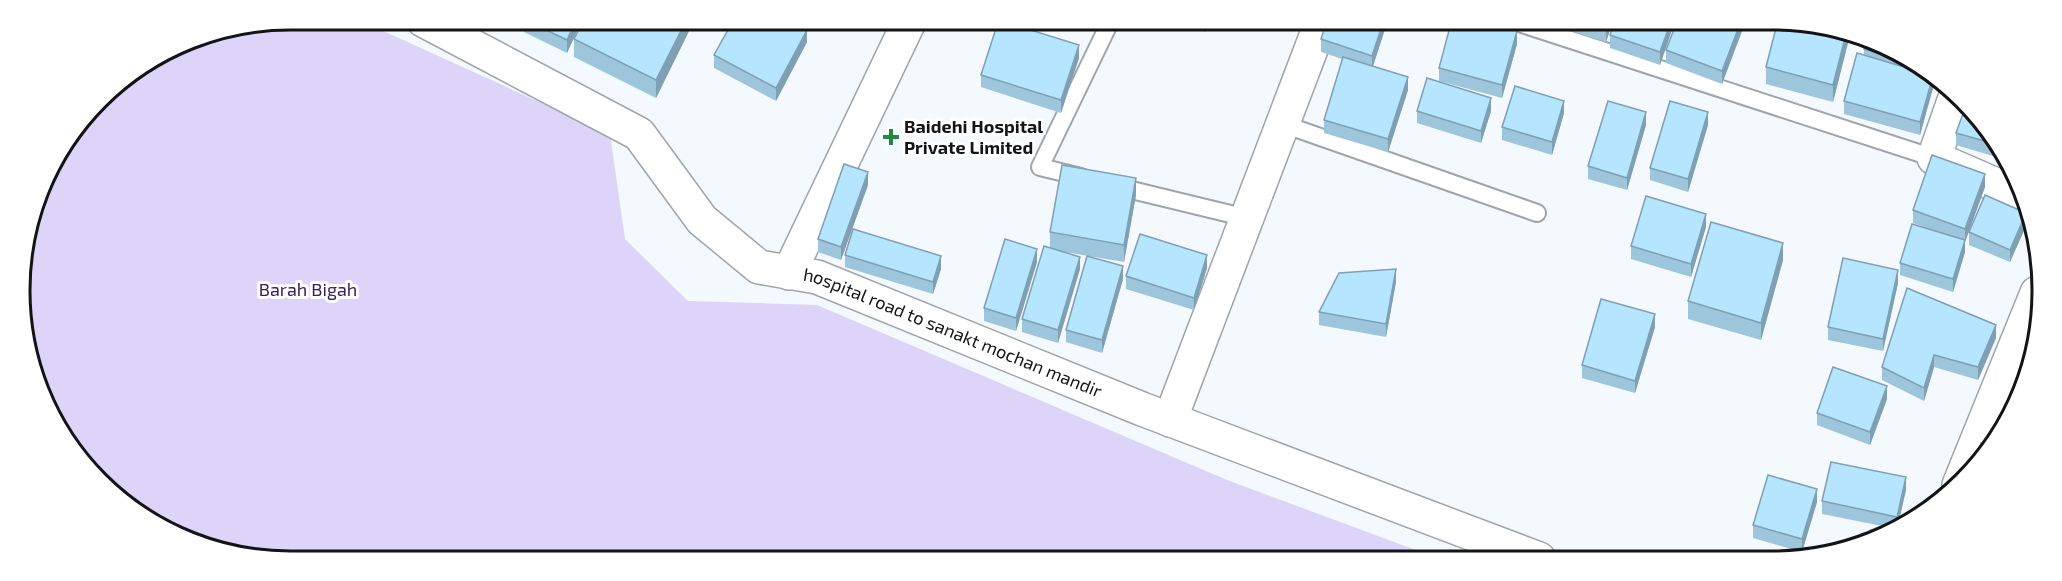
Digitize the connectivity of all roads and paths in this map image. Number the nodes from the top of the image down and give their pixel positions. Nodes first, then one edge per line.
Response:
1 (463, 30) edge
2 (905, 30) edge
3 (1106, 30) edge
4 (1319, 30) edge
5 (1540, 30) edge
6 (1953, 104) edge
7 (1283, 124) junction
8 (1934, 158) junction
9 (2012, 192) edge
10 (1537, 213) dead end
11 (1247, 218) junction
12 (789, 273) junction
13 (2031, 308) edge
14 (1170, 420) junction
15 (1970, 459) edge
16 (1518, 551) edge

1 - 12 street, hospital road to sanakt mochan mandir
2 - 12 street
3 - 11 lane
4 - 7 street
5 - 8 lane
6 - 8 street
7 - 10 lane
7 - 11 street
8 - 9 street
11 - 14 street
12 - 14 street, hospital road to sanakt mochan mandir
13 - 15 street
14 - 16 street, hospital road to sanakt mochan mandir

